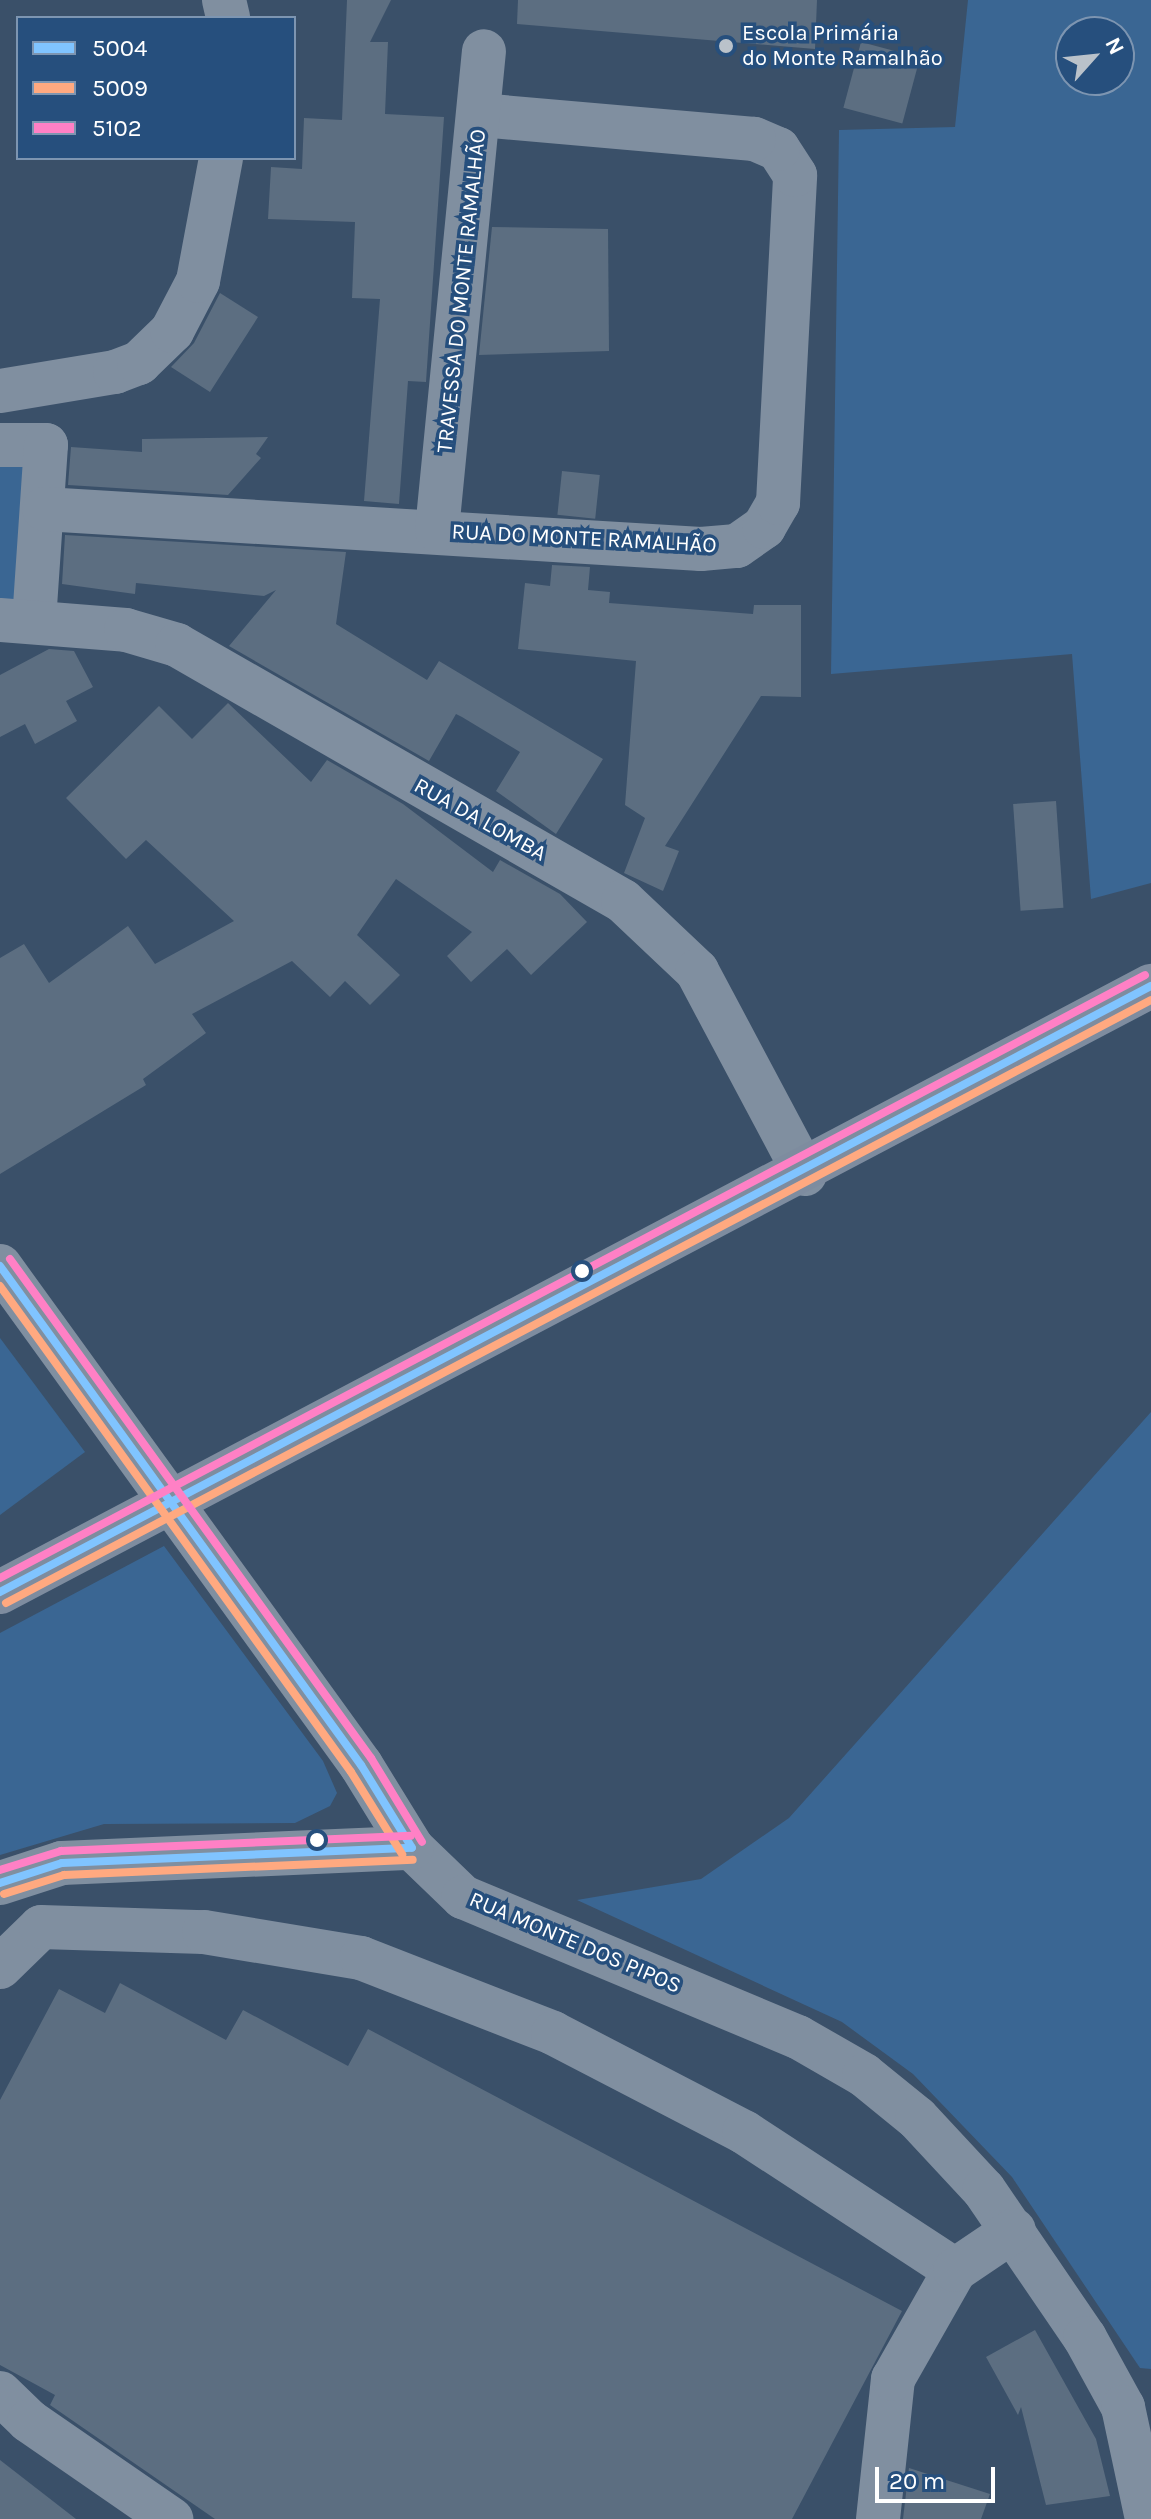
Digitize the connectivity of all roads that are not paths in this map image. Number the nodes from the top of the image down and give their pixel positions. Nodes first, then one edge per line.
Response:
1 (484, 51) dead end
2 (479, 115) junction
3 (221, 160) edge
4 (0, 391) edge
5 (0, 445) edge
6 (44, 509) junction
7 (437, 530) junction
8 (17, 621) edge
9 (1151, 986) edge
10 (805, 1174) junction
11 (0, 1266) edge
12 (0, 1592) edge
13 (412, 1848) junction
14 (0, 1883) edge
15 (0, 1967) edge
16 (1014, 2230) junction
17 (955, 2270) junction
18 (0, 2393) edge
19 (1137, 2406) edge
20 (171, 2519) edge
21 (878, 2519) edge
22 (1147, 2519) edge

1 - 2 street, TRAVESSA DO MONTE RAMALHÃO
2 - 7 street, TRAVESSA DO MONTE RAMALHÃO
2 - 7 street, RUA DO MONTE RAMALHÃO
3 - 4 street
5 - 6 street
6 - 7 street, RUA DO MONTE RAMALHÃO
6 - 8 street
8 - 10 street, RUA DA LOMBA
9 - 10 main road
10 - 12 main road
11 - 13 street, RUA MONTE DOS PIPOS, bridge
13 - 14 street
13 - 16 street, RUA MONTE DOS PIPOS
15 - 17 street
16 - 17 street
16 - 19 street, RUA MONTE DOS PIPOS
17 - 21 street
18 - 20 street
19 - 22 street, RUA MONTE DOS PIPOS

